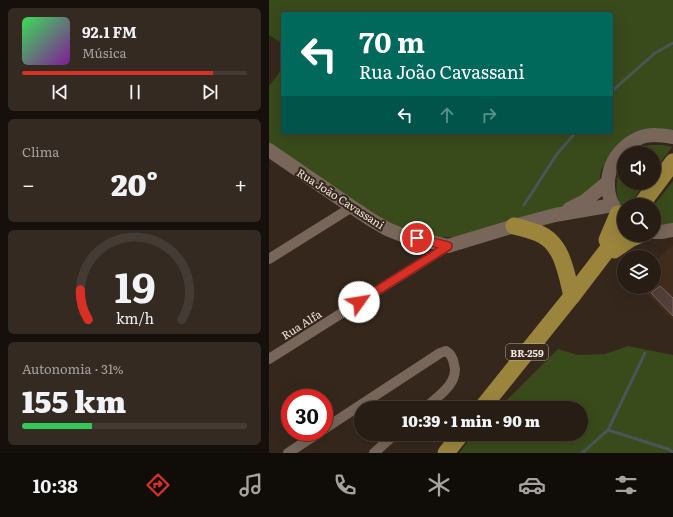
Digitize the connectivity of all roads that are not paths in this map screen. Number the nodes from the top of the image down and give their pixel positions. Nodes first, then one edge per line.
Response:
1 (673, 137) edge
2 (271, 154) edge
3 (673, 162) edge
4 (608, 182) junction
5 (646, 198) edge
6 (352, 207) junction
7 (617, 211) edge
8 (555, 215) junction
9 (617, 217) edge
10 (617, 223) edge
11 (514, 226) junction
12 (673, 230) edge
13 (661, 232) edge
14 (623, 242) edge
15 (448, 246) junction
16 (269, 259) edge
17 (599, 261) junction
18 (572, 296) junction
19 (269, 359) edge
20 (367, 401) edge
21 (432, 401) edge
22 (488, 401) edge
23 (354, 409) edge
24 (333, 423) edge
25 (306, 441) edge
26 (387, 441) edge
27 (455, 441) edge
28 (288, 453) edge
29 (374, 453) edge
30 (446, 453) edge

1 - 4 main road
2 - 6 main road, Rua João Cavassani
3 - 5 highway
4 - 7 main road
4 - 8 main road
6 - 15 main road, Rua João Cavassani
6 - 16 street
8 - 9 main road
8 - 11 main road
10 - 17 highway
11 - 15 main road
11 - 18 highway
12 - 13 main road
14 - 17 highway
15 - 19 street, Rua Alfa
17 - 18 highway, BR-259
18 - 22 highway, BR-259
20 - 21 street
23 - 24 street
25 - 28 street
26 - 29 street
27 - 30 highway

